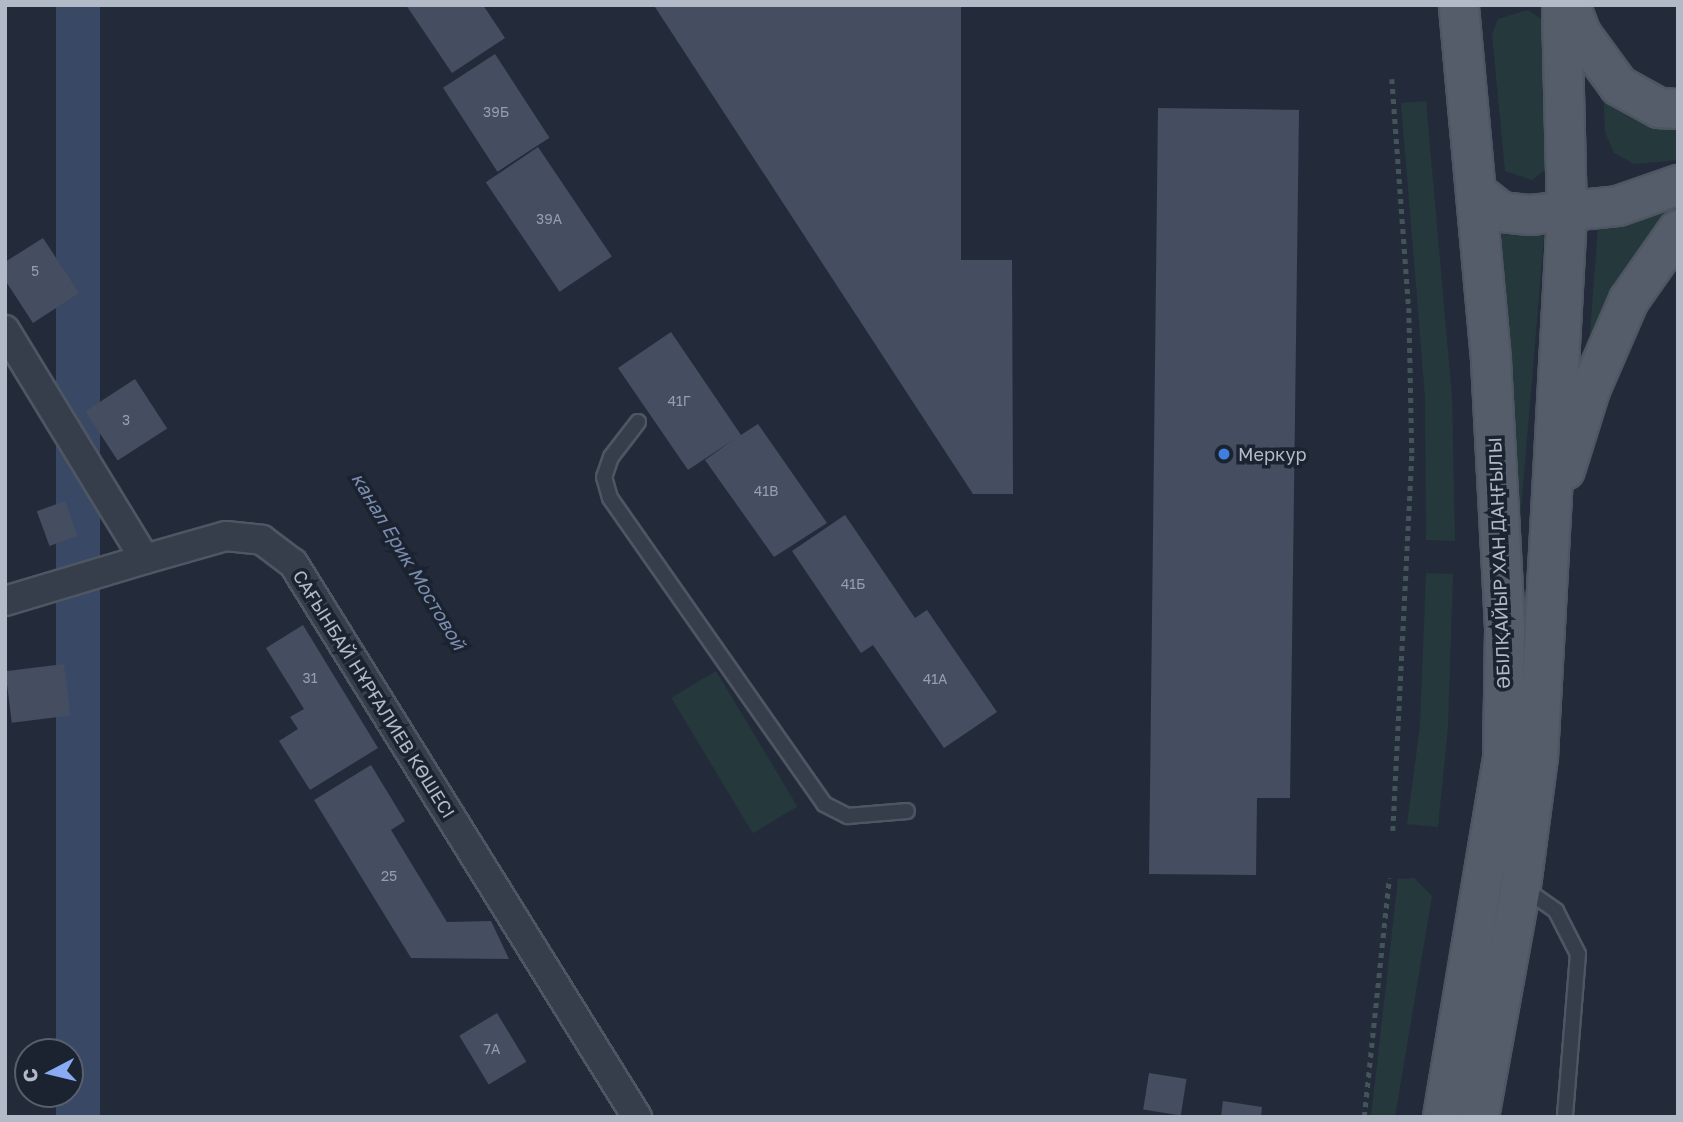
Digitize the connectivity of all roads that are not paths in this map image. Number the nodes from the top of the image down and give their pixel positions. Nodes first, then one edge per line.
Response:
1 (1459, 5) edge
2 (1562, 5) edge
3 (1570, 5) edge
4 (1678, 110) edge
5 (1678, 185) edge
6 (1477, 193) junction
7 (1567, 214) junction
8 (1678, 230) edge
9 (5, 330) edge
10 (638, 422) dead end
11 (1548, 525) junction
12 (145, 559) junction
13 (5, 601) edge
14 (907, 811) dead end
15 (1521, 886) junction
16 (637, 1117) edge
17 (1443, 1117) edge
18 (1479, 1117) edge
19 (1565, 1117) edge

1 - 6 main road, ӘБІЛҚАЙЫР ХАН ДАҢҒЫЛЫ
2 - 7 main road
3 - 4 main road
5 - 7 main road
6 - 7 main road
6 - 17 main road, ӘБІЛҚАЙЫР ХАН ДАҢҒЫЛЫ
7 - 11 main road
8 - 11 main road
9 - 12 street
10 - 14 lane
11 - 15 main road
12 - 13 street, САҒЫНБАЙ НҰРҒАЛИЕВ КӨШЕСІ
12 - 16 street, САҒЫНБАЙ НҰРҒАЛИЕВ КӨШЕСІ
15 - 18 main road
15 - 19 lane

